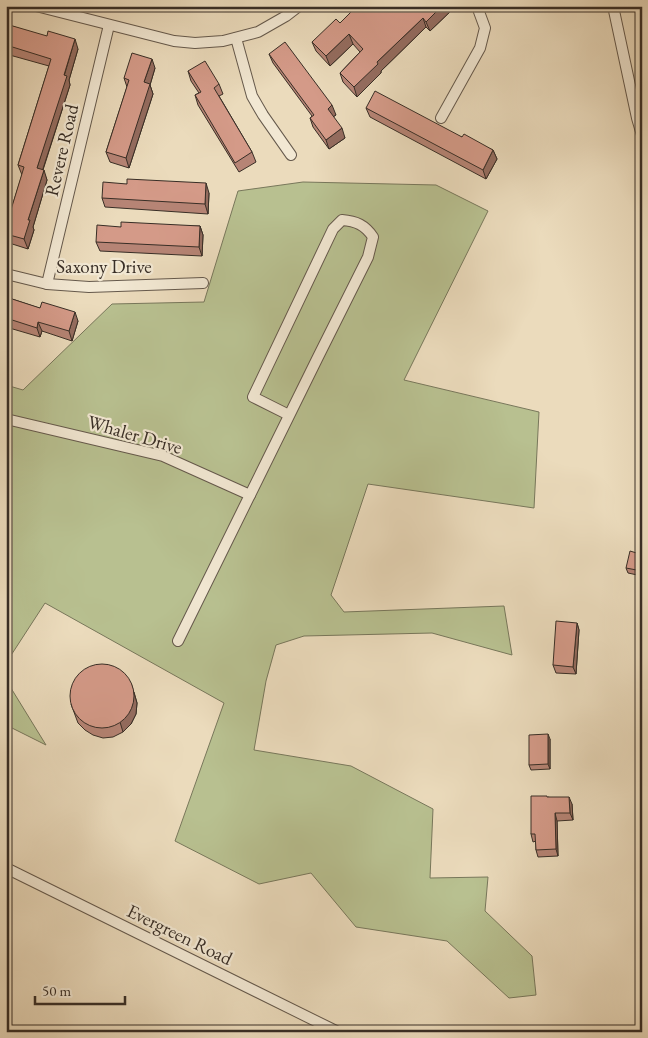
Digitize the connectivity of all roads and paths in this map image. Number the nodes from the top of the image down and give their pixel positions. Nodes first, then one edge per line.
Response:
1 (299, 6) edge
2 (476, 6) edge
3 (613, 6) edge
4 (41, 7) edge
5 (109, 25) junction
6 (236, 38) junction
7 (639, 117) edge
8 (441, 118) dead end
9 (642, 135) edge
10 (291, 154) dead end
11 (6, 274) edge
12 (203, 282) dead end
13 (47, 284) junction
14 (289, 415) junction
15 (6, 419) edge
16 (250, 495) junction
17 (178, 641) dead end
18 (6, 868) edge
19 (338, 1032) edge

1 - 6 street
2 - 8 street
3 - 7 street
4 - 5 street
5 - 6 street
5 - 13 street, Revere Road
6 - 10 street
7 - 9 street
11 - 13 street, Saxony Drive
12 - 13 street, Saxony Drive
14 - 14 street
14 - 16 street
15 - 16 street, Whaler Drive
16 - 17 street
18 - 19 street, Evergreen Road

